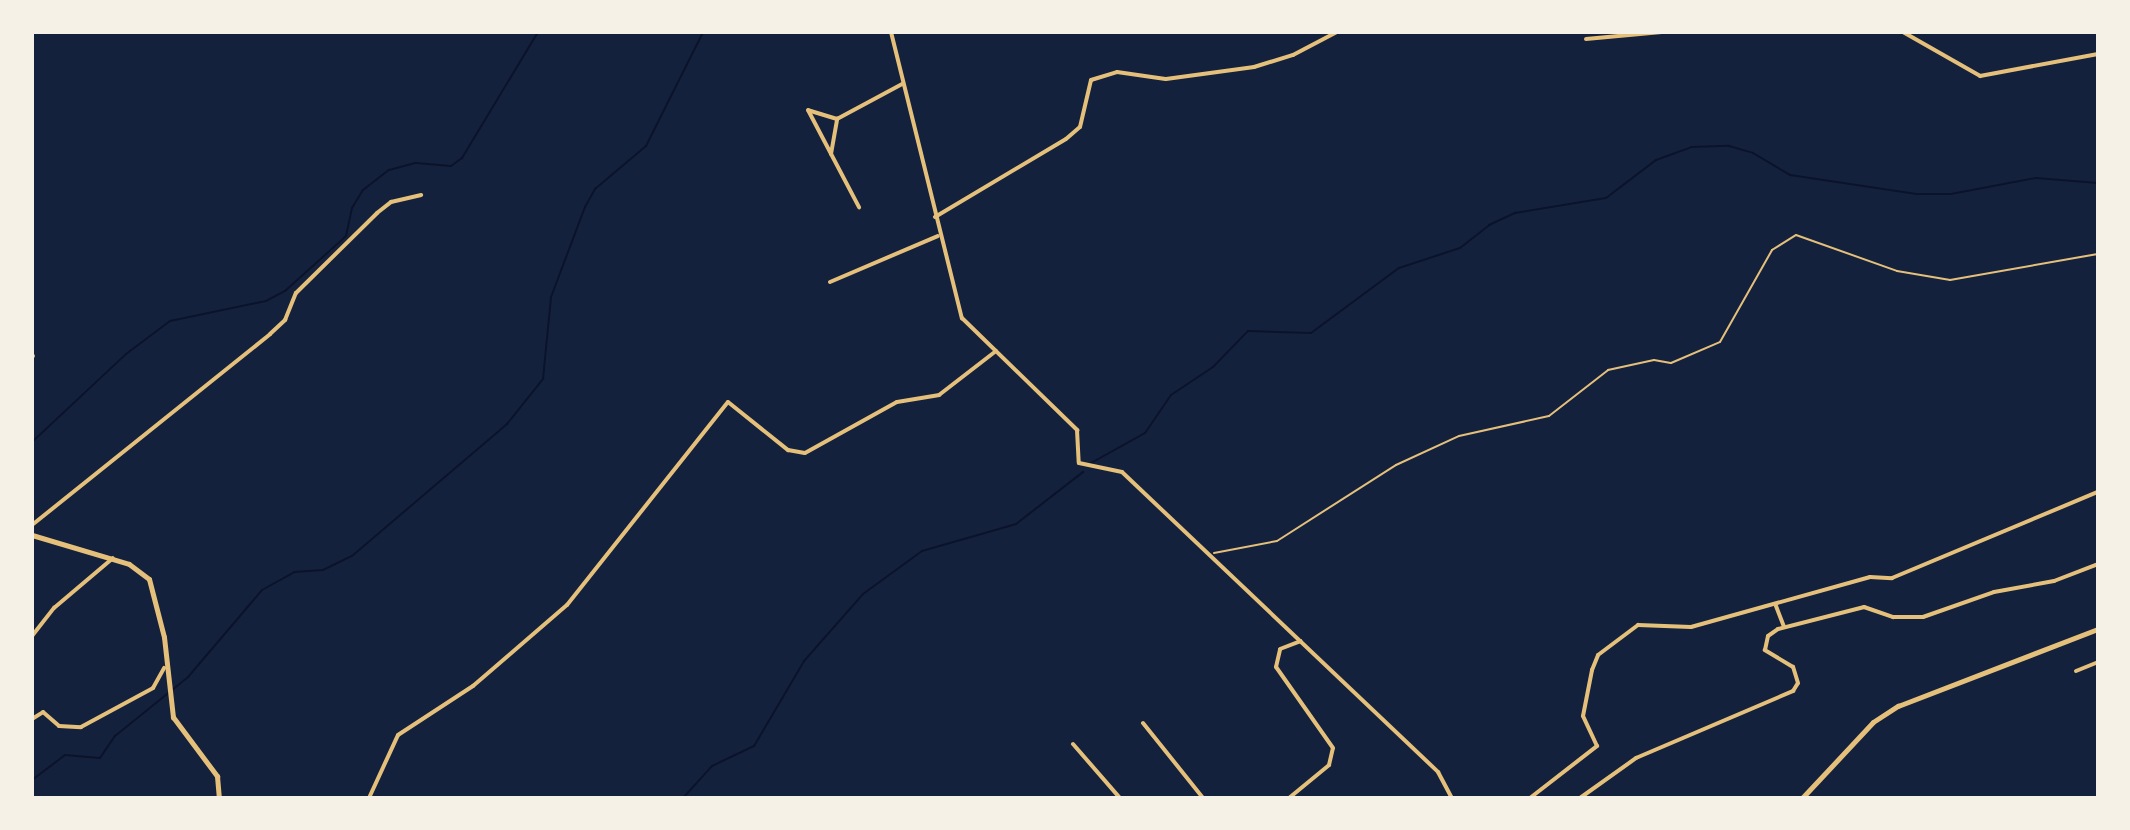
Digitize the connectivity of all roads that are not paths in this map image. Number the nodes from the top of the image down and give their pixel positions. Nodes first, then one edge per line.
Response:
1 (891, 32) edge
2 (1337, 32) edge
3 (1662, 32) edge
4 (1903, 32) edge
5 (1586, 39) dead end
6 (2098, 54) edge
7 (902, 84) junction
8 (837, 119) junction
9 (831, 154) junction
10 (421, 195) dead end
11 (859, 207) dead end
12 (935, 217) junction
13 (938, 236) junction
14 (830, 282) dead end
15 (996, 351) junction
16 (2098, 492) edge
17 (32, 525) edge
18 (32, 535) edge
19 (113, 558) junction
20 (2098, 564) edge
21 (1776, 606) junction
22 (1784, 627) junction
23 (2098, 629) edge
24 (32, 636) edge
25 (1301, 641) junction
26 (2098, 662) edge
27 (164, 668) junction
28 (2076, 671) dead end
29 (32, 719) edge
30 (1143, 723) dead end
31 (1073, 744) dead end
32 (219, 798) edge
33 (369, 798) edge
34 (1120, 798) edge
35 (1203, 798) edge
36 (1289, 798) edge
37 (1452, 798) edge
38 (1530, 798) edge
39 (1580, 798) edge
40 (1802, 798) edge

1 - 7 street
2 - 12 street
3 - 5 street
4 - 6 street
7 - 8 street
7 - 12 street
8 - 9 street
8 - 9 street
9 - 11 street
10 - 17 street
12 - 13 street
13 - 14 street
13 - 15 street
15 - 25 street
15 - 33 street
16 - 21 street
18 - 19 main road
19 - 24 street
19 - 27 main road
20 - 22 street
21 - 22 street
21 - 38 street
22 - 39 street
23 - 40 main road
25 - 36 street
25 - 37 street
26 - 28 street
27 - 29 street
27 - 32 main road
30 - 35 street
31 - 34 street

